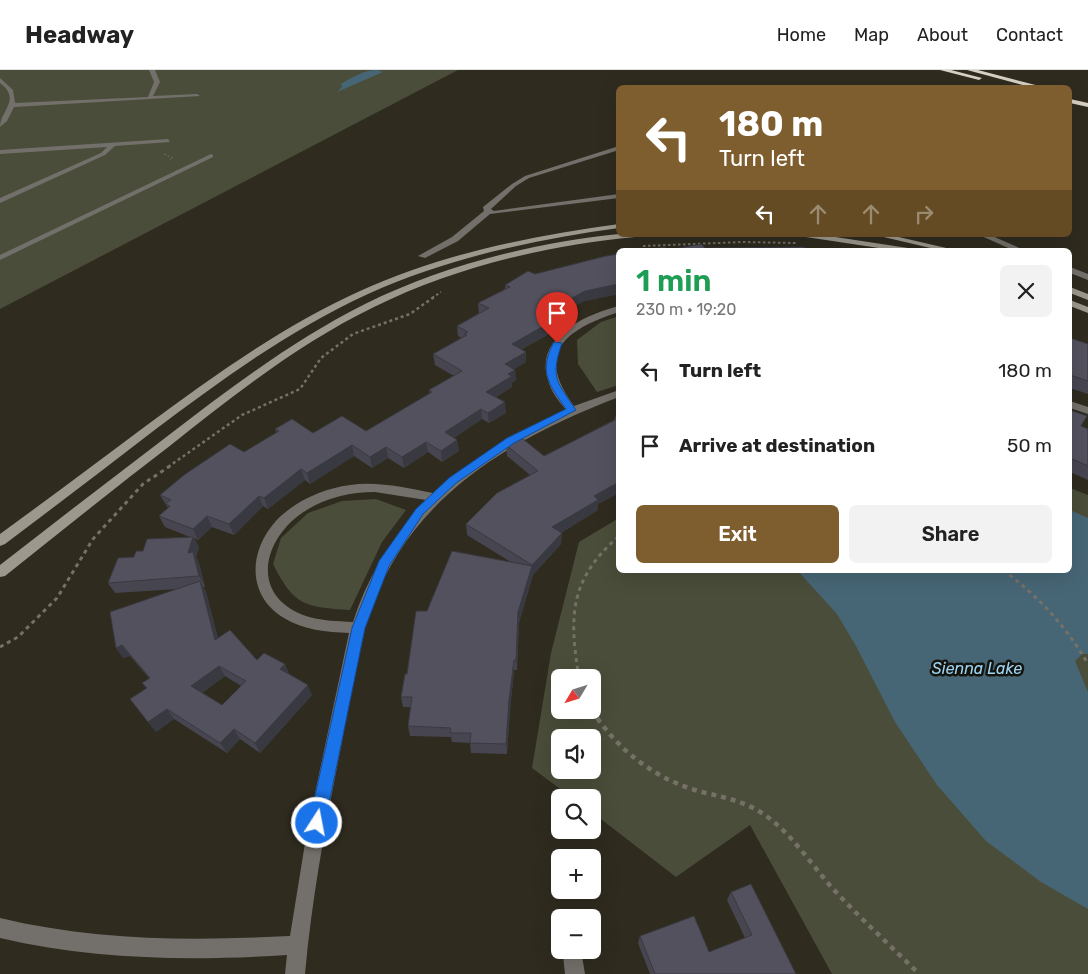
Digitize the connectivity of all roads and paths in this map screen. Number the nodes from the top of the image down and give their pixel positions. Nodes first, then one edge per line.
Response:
1 (152, 70) edge
2 (944, 70) edge
3 (970, 70) edge
4 (0, 80) edge
5 (1005, 85) edge
6 (1032, 85) edge
7 (1072, 94) edge
8 (197, 96) dead end
9 (150, 98) junction
10 (1088, 98) edge
11 (1072, 101) edge
12 (13, 105) junction
13 (1088, 105) edge
14 (0, 125) edge
15 (168, 141) dead end
16 (113, 145) junction
17 (616, 149) edge
18 (0, 152) edge
19 (160, 153) dead end
20 (211, 156) dead end
21 (170, 160) dead end
22 (616, 196) edge
23 (501, 197) junction
24 (0, 201) edge
25 (524, 208) junction
26 (488, 212) junction
27 (616, 226) edge
28 (620, 237) edge
29 (889, 237) edge
30 (988, 237) edge
31 (806, 239) edge
32 (634, 246) dead end
33 (889, 248) edge
34 (942, 248) edge
35 (1015, 248) edge
36 (422, 256) dead end
37 (0, 258) edge
38 (1072, 271) edge
39 (1088, 277) edge
40 (445, 290) dead end
41 (1072, 291) edge
42 (1088, 297) edge
43 (1072, 304) edge
44 (616, 310) edge
45 (1088, 310) edge
46 (616, 394) edge
47 (1072, 405) edge
48 (572, 410) junction
49 (1088, 411) edge
50 (434, 496) junction
51 (616, 539) edge
52 (0, 542) edge
53 (0, 572) edge
54 (1007, 573) edge
55 (358, 628) junction
56 (0, 647) edge
57 (1088, 663) edge
58 (579, 669) edge
59 (597, 719) edge
60 (0, 928) edge
61 (298, 945) junction
62 (296, 974) edge
63 (919, 974) edge

1 - 9 street
2 - 5 highway
3 - 6 highway
4 - 12 street
7 - 10 highway
8 - 9 street
9 - 12 street
11 - 13 highway
12 - 14 street
15 - 16 street
16 - 18 street
16 - 24 street
17 - 23 street
19 - 21 path
20 - 37 street
22 - 25 street
23 - 25 street
23 - 26 street
25 - 26 street
26 - 36 street
27 - 52 street
28 - 53 street
29 - 34 street
30 - 35 street
31 - 32 path
31 - 33 street
38 - 39 street
40 - 56 path
41 - 42 street
43 - 45 street
44 - 48 street
46 - 48 street
47 - 49 street
48 - 50 street
50 - 55 street
50 - 55 street
51 - 58 path
54 - 57 path
55 - 61 street
59 - 63 path
60 - 61 street
61 - 62 street

